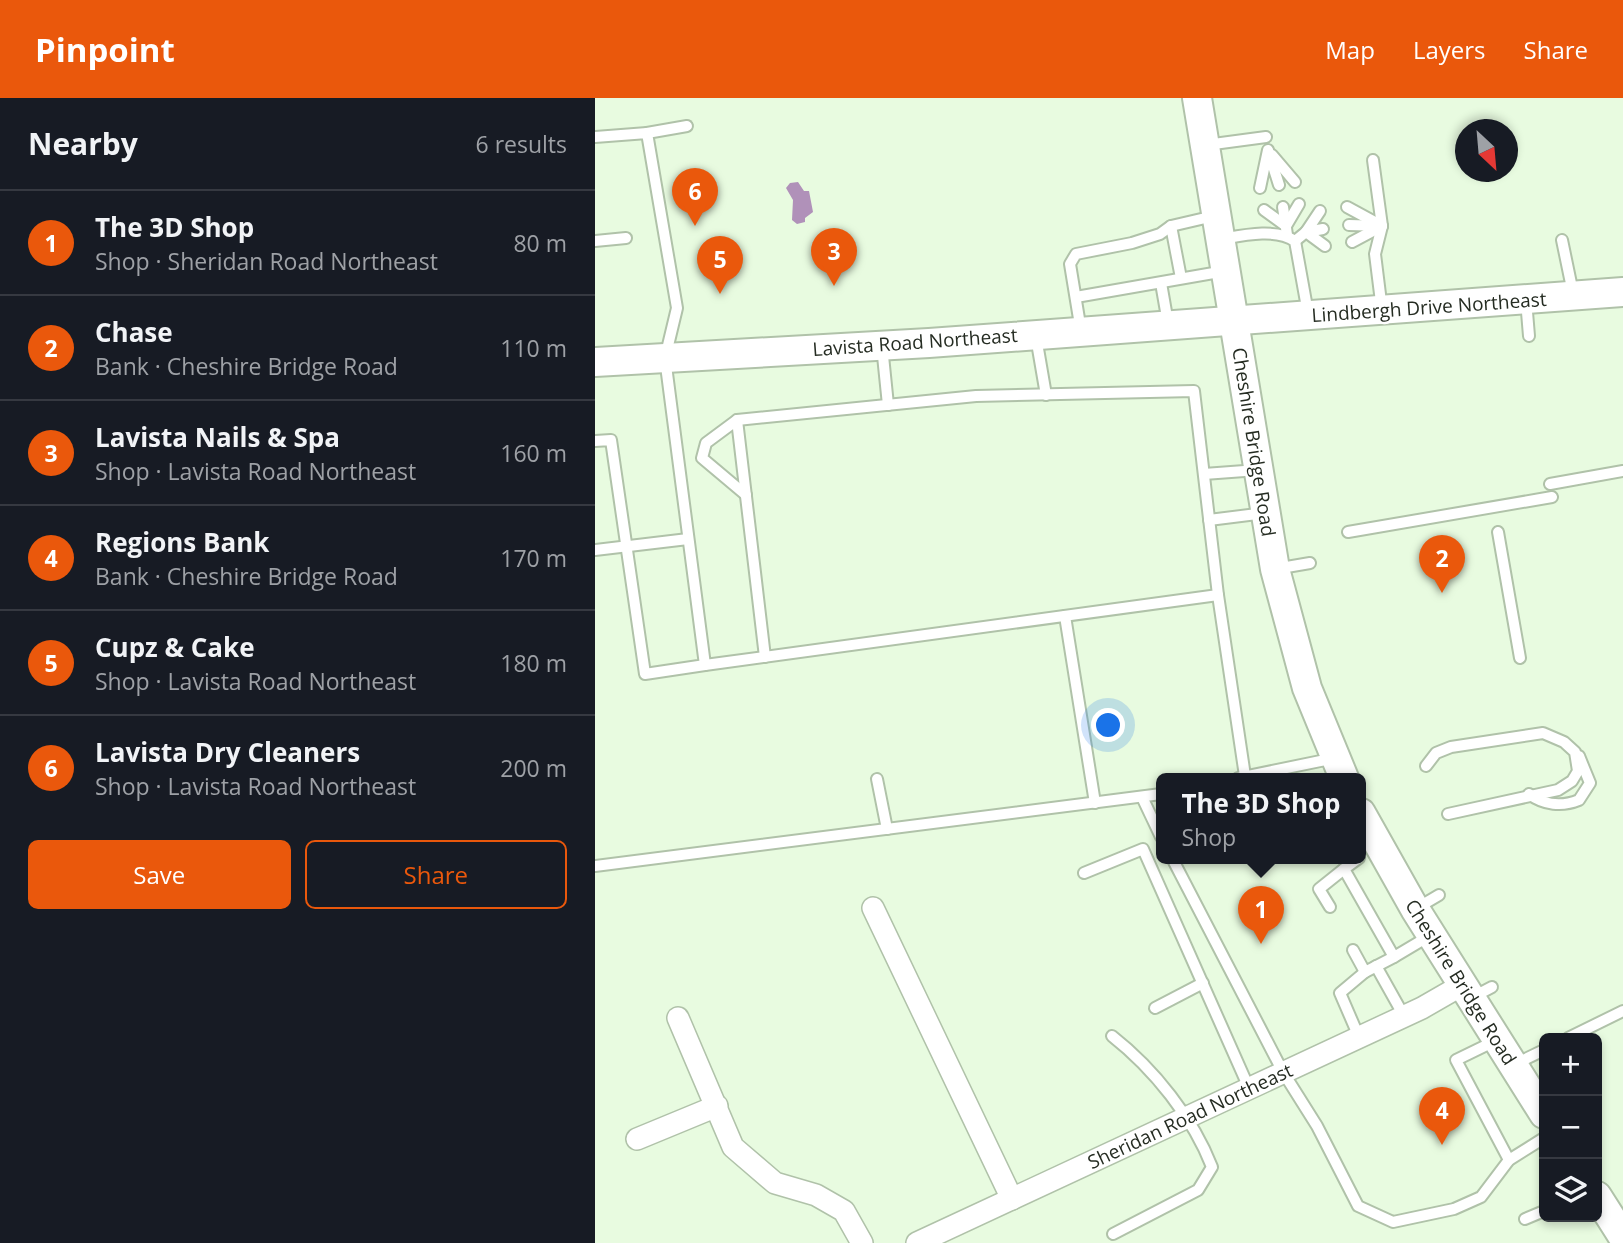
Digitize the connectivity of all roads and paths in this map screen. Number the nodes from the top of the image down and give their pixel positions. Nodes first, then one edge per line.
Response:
1 (1197, 98) edge
2 (687, 126) dead end
3 (647, 133) junction
4 (595, 137) edge
5 (1266, 137) dead end
6 (1205, 145) junction
7 (1268, 150) junction
8 (1373, 160) dead end
9 (1295, 182) dead end
10 (1279, 185) dead end
11 (1260, 188) dead end
12 (1299, 204) dead end
13 (1283, 206) dead end
14 (1346, 208) dead end
15 (1264, 210) dead end
16 (1319, 211) dead end
17 (1349, 225) dead end
18 (1171, 226) junction
19 (1382, 226) junction
20 (1219, 228) junction
21 (1323, 229) dead end
22 (1306, 232) junction
23 (1289, 234) junction
24 (626, 238) dead end
25 (1562, 240) dead end
26 (595, 241) edge
27 (1352, 242) dead end
28 (1325, 246) dead end
29 (1226, 271) junction
30 (1181, 278) junction
31 (1161, 283) junction
32 (1623, 292) edge
33 (1573, 296) junction
34 (1076, 297) junction
35 (1526, 299) junction
36 (1382, 310) junction
37 (1308, 316) junction
38 (1235, 322) junction
39 (1168, 326) junction
40 (1081, 331) junction
41 (1036, 334) junction
42 (1529, 335) dead end
43 (882, 346) junction
44 (665, 358) junction
45 (595, 362) edge
46 (1045, 395) junction
47 (888, 405) junction
48 (737, 420) junction
49 (595, 441) edge
50 (1258, 470) junction
51 (1623, 471) edge
52 (1204, 474) junction
53 (1550, 484) dead end
54 (746, 495) junction
55 (1552, 497) dead end
56 (1265, 513) junction
57 (1209, 520) junction
58 (1348, 532) dead end
59 (1498, 532) dead end
60 (688, 539) junction
61 (628, 546) junction
62 (595, 550) edge
63 (1310, 564) dead end
64 (1275, 569) junction
65 (1219, 595) junction
66 (1065, 616) junction
67 (765, 657) junction
68 (1520, 658) dead end
69 (705, 665) junction
70 (1575, 752) junction
71 (1426, 766) dead end
72 (1339, 768) edge
73 (1241, 773) edge
74 (1285, 773) edge
75 (877, 779) dead end
76 (1529, 794) junction
77 (1156, 795) edge
78 (1142, 797) junction
79 (1095, 803) junction
80 (1448, 814) dead end
81 (1156, 826) edge
82 (887, 829) junction
83 (1366, 854) edge
84 (1175, 864) edge
85 (1351, 864) edge
86 (595, 866) edge
87 (1344, 869) junction
88 (1084, 873) dead end
89 (1439, 895) dead end
90 (1330, 907) dead end
91 (873, 908) dead end
92 (1415, 909) junction
93 (1431, 935) junction
94 (1353, 950) dead end
95 (1394, 957) junction
96 (1376, 966) junction
97 (1365, 972) junction
98 (1203, 983) junction
99 (1475, 990) junction
100 (1155, 1008) dead end
101 (1623, 1011) edge
102 (1404, 1016) junction
103 (678, 1018) dead end
104 (1577, 1033) edge
105 (1112, 1037) dead end
106 (1359, 1037) junction
107 (1498, 1040) junction
108 (1539, 1052) edge
109 (1513, 1065) junction
110 (1283, 1072) junction
111 (1249, 1088) junction
112 (717, 1106) junction
113 (1539, 1106) edge
114 (1186, 1119) junction
115 (637, 1139) dead end
116 (1539, 1141) edge
117 (1509, 1160) junction
118 (1012, 1199) junction
119 (1602, 1204) edge
120 (1539, 1213) edge
121 (1525, 1219) dead end
122 (1113, 1234) dead end
123 (1623, 1237) edge
124 (862, 1243) edge
125 (917, 1243) edge

1 - 6 main road, Cheshire Bridge Road
2 - 3 lane
3 - 4 lane
3 - 44 lane
5 - 6 lane
6 - 20 main road, Cheshire Bridge Road
7 - 9 lane
7 - 10 lane
7 - 11 lane
8 - 19 lane
12 - 23 lane
13 - 23 lane
14 - 19 lane
15 - 23 lane
16 - 22 lane
17 - 19 lane
18 - 20 lane
18 - 30 lane
18 - 34 lane
19 - 27 lane
19 - 36 lane
20 - 23 lane
20 - 29 main road, Cheshire Bridge Road
21 - 22 lane
22 - 23 lane
22 - 28 lane
23 - 37 lane
24 - 26 lane
25 - 33 lane
29 - 30 lane
29 - 38 main road, Cheshire Bridge Road
30 - 31 lane
31 - 34 lane
31 - 39 lane
32 - 33 main road, Lindbergh Drive Northeast
33 - 35 main road, Lindbergh Drive Northeast
34 - 40 lane
35 - 36 main road, Lindbergh Drive Northeast
35 - 42 lane
36 - 37 main road, Lindbergh Drive Northeast
37 - 38 main road, Lindbergh Drive Northeast
38 - 39 main road, Lavista Road Northeast
38 - 50 main road, Cheshire Bridge Road
39 - 40 main road, Lavista Road Northeast
40 - 41 main road, Lavista Road Northeast
41 - 43 main road, Lavista Road Northeast
41 - 46 lane
43 - 44 main road, Lavista Road Northeast
43 - 47 lane
44 - 45 main road, Lavista Road Northeast
44 - 60 lane
46 - 47 lane
46 - 52 lane
47 - 48 lane
48 - 54 lane
48 - 54 lane
49 - 61 lane
50 - 52 lane
50 - 56 main road, Cheshire Bridge Road
51 - 53 lane
52 - 57 lane
54 - 67 lane
55 - 58 lane
56 - 57 lane
56 - 64 main road, Cheshire Bridge Road
57 - 65 lane
59 - 68 lane
60 - 61 lane
60 - 69 lane
61 - 62 lane
61 - 69 lane
63 - 64 lane
64 - 72 main road, Cheshire Bridge Road
65 - 66 lane
65 - 73 lane
66 - 67 lane
66 - 79 lane
67 - 69 lane
70 - 71 lane
70 - 76 lane
70 - 76 lane
72 - 74 lane
75 - 82 lane
76 - 80 lane
77 - 78 lane
78 - 79 lane
78 - 81 lane
79 - 82 lane
82 - 86 lane
83 - 92 main road, Cheshire Bridge Road
84 - 110 lane
85 - 87 lane
87 - 90 lane
87 - 95 lane
88 - 98 lane
89 - 92 lane
91 - 118 street
92 - 93 main road, Cheshire Bridge Road
93 - 95 lane
93 - 99 main road, Cheshire Bridge Road
94 - 97 lane
95 - 96 lane
96 - 97 lane
96 - 102 lane
97 - 106 lane
98 - 100 lane
98 - 111 lane
99 - 102 street, Sheridan Road Northeast
99 - 107 main road, Cheshire Bridge Road
101 - 104 lane
102 - 106 street, Sheridan Road Northeast
103 - 112 street
105 - 114 lane
106 - 110 street, Sheridan Road Northeast
107 - 109 main road, Cheshire Bridge Road
107 - 117 lane
108 - 109 lane
109 - 113 main road, Cheshire Bridge Road
110 - 111 street, Sheridan Road Northeast
110 - 117 lane
111 - 114 street, Sheridan Road Northeast
112 - 115 street
112 - 124 street
114 - 118 street, Sheridan Road Northeast
114 - 122 lane
116 - 117 lane
118 - 125 street, Sheridan Road Northeast
119 - 123 main road
120 - 121 lane

